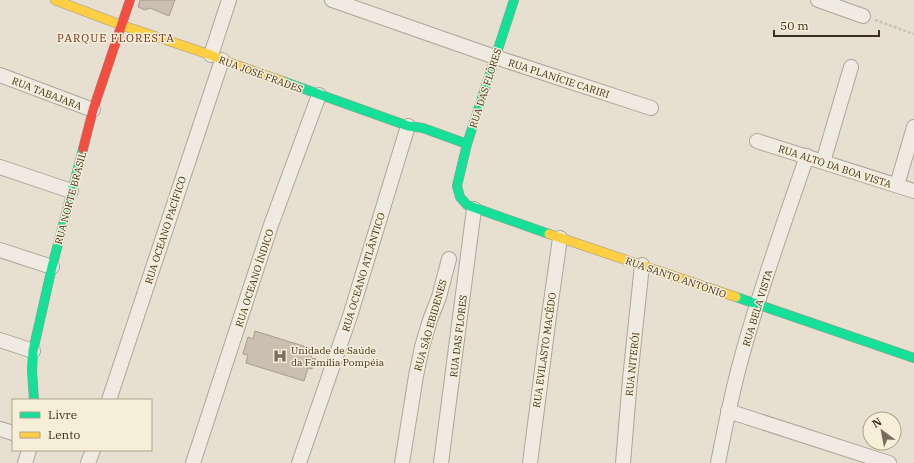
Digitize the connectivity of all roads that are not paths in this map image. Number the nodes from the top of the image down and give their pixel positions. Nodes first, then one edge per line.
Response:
1 (56, 0) edge
2 (130, 0) edge
3 (229, 0) edge
4 (332, 0) edge
5 (514, 0) edge
6 (818, 0) edge
7 (837, 3) edge
8 (863, 16) road end
9 (121, 25) junction
10 (494, 57) junction
11 (216, 58) junction
12 (851, 67) dead end
13 (0, 75) edge
14 (319, 95) junction
15 (651, 108) dead end
16 (93, 110) junction
17 (408, 126) junction
18 (914, 127) edge
19 (757, 141) dead end
20 (467, 144) junction
21 (806, 156) junction
22 (823, 162) junction
23 (0, 167) edge
24 (459, 178) joint
25 (897, 185) junction
26 (71, 191) junction
27 (914, 191) edge
28 (474, 208) junction
29 (560, 238) junction
30 (0, 250) edge
31 (449, 259) dead end
32 (642, 265) junction
33 (52, 267) junction
34 (757, 304) junction
35 (0, 340) edge
36 (33, 351) junction
37 (914, 358) edge
38 (34, 399) edge
39 (109, 399) edge
40 (728, 411) junction
41 (0, 429) edge
42 (12, 433) edge
43 (29, 451) edge
44 (93, 451) edge
45 (25, 463) edge
46 (88, 463) edge
47 (193, 463) edge
48 (299, 463) edge
49 (402, 463) edge
50 (441, 463) edge
51 (530, 463) edge
52 (624, 463) edge
53 (718, 463) edge
54 (889, 463) edge

1 - 9 street, RUA JOSÉ FRADES
2 - 9 street, RUA NORTE BRASIL
3 - 11 street, RUA OCEANO PACÍFICO
4 - 10 street, RUA PLANÍCIE CARIRI
5 - 10 street, RUA DAS FLÔRES
6 - 7 street
7 - 8 street
9 - 11 street, RUA JOSÉ FRADES
9 - 16 street, RUA NORTE BRASIL
10 - 15 street, RUA PLANÍCIE CARIRI
10 - 20 street, RUA DAS FLÔRES
11 - 14 street, RUA JOSÉ FRADES
11 - 39 street, RUA OCEANO PACÍFICO
12 - 22 street
13 - 16 street, RUA TABAJARA
14 - 17 street, RUA JOSÉ FRADES
14 - 47 street, RUA OCEANO ÍNDICO
16 - 26 street, RUA NORTE BRASIL
17 - 20 street, RUA JOSÉ FRADES
17 - 48 street, RUA OCEANO ATLÂNTICO
18 - 25 street
19 - 21 street, RUA ALTO DA BOA VISTA
20 - 24 street, RUA DAS FLÔRES
21 - 22 street, RUA ALTO DA BOA VISTA
21 - 34 street, RUA BELA VISTA
22 - 25 street, RUA ALTO DA BOA VISTA
23 - 26 street
24 - 28 street, RUA SANTO ANTÔNIO
25 - 27 street, RUA ALTO DA BOA VISTA
26 - 33 street, RUA NORTE BRASIL
28 - 29 street, RUA SANTO ANTÔNIO
28 - 50 street, RUA DAS FLORES
29 - 32 street, RUA SANTO ANTÔNIO
29 - 51 street, RUA EVILASTO MACÊDO
30 - 33 street
31 - 49 street, RUA SÃO EBIDENES
32 - 34 street, RUA SANTO ANTÔNIO
32 - 52 street, RUA NITERÓI
33 - 36 street, RUA NORTE BRASIL
34 - 37 street, RUA SANTO ANTÔNIO
34 - 40 street, RUA BELA VISTA
35 - 36 street
36 - 38 street, RUA NORTE BRASIL
40 - 53 street, RUA BELA VISTA
40 - 54 street
41 - 42 street
43 - 45 street
44 - 46 street

